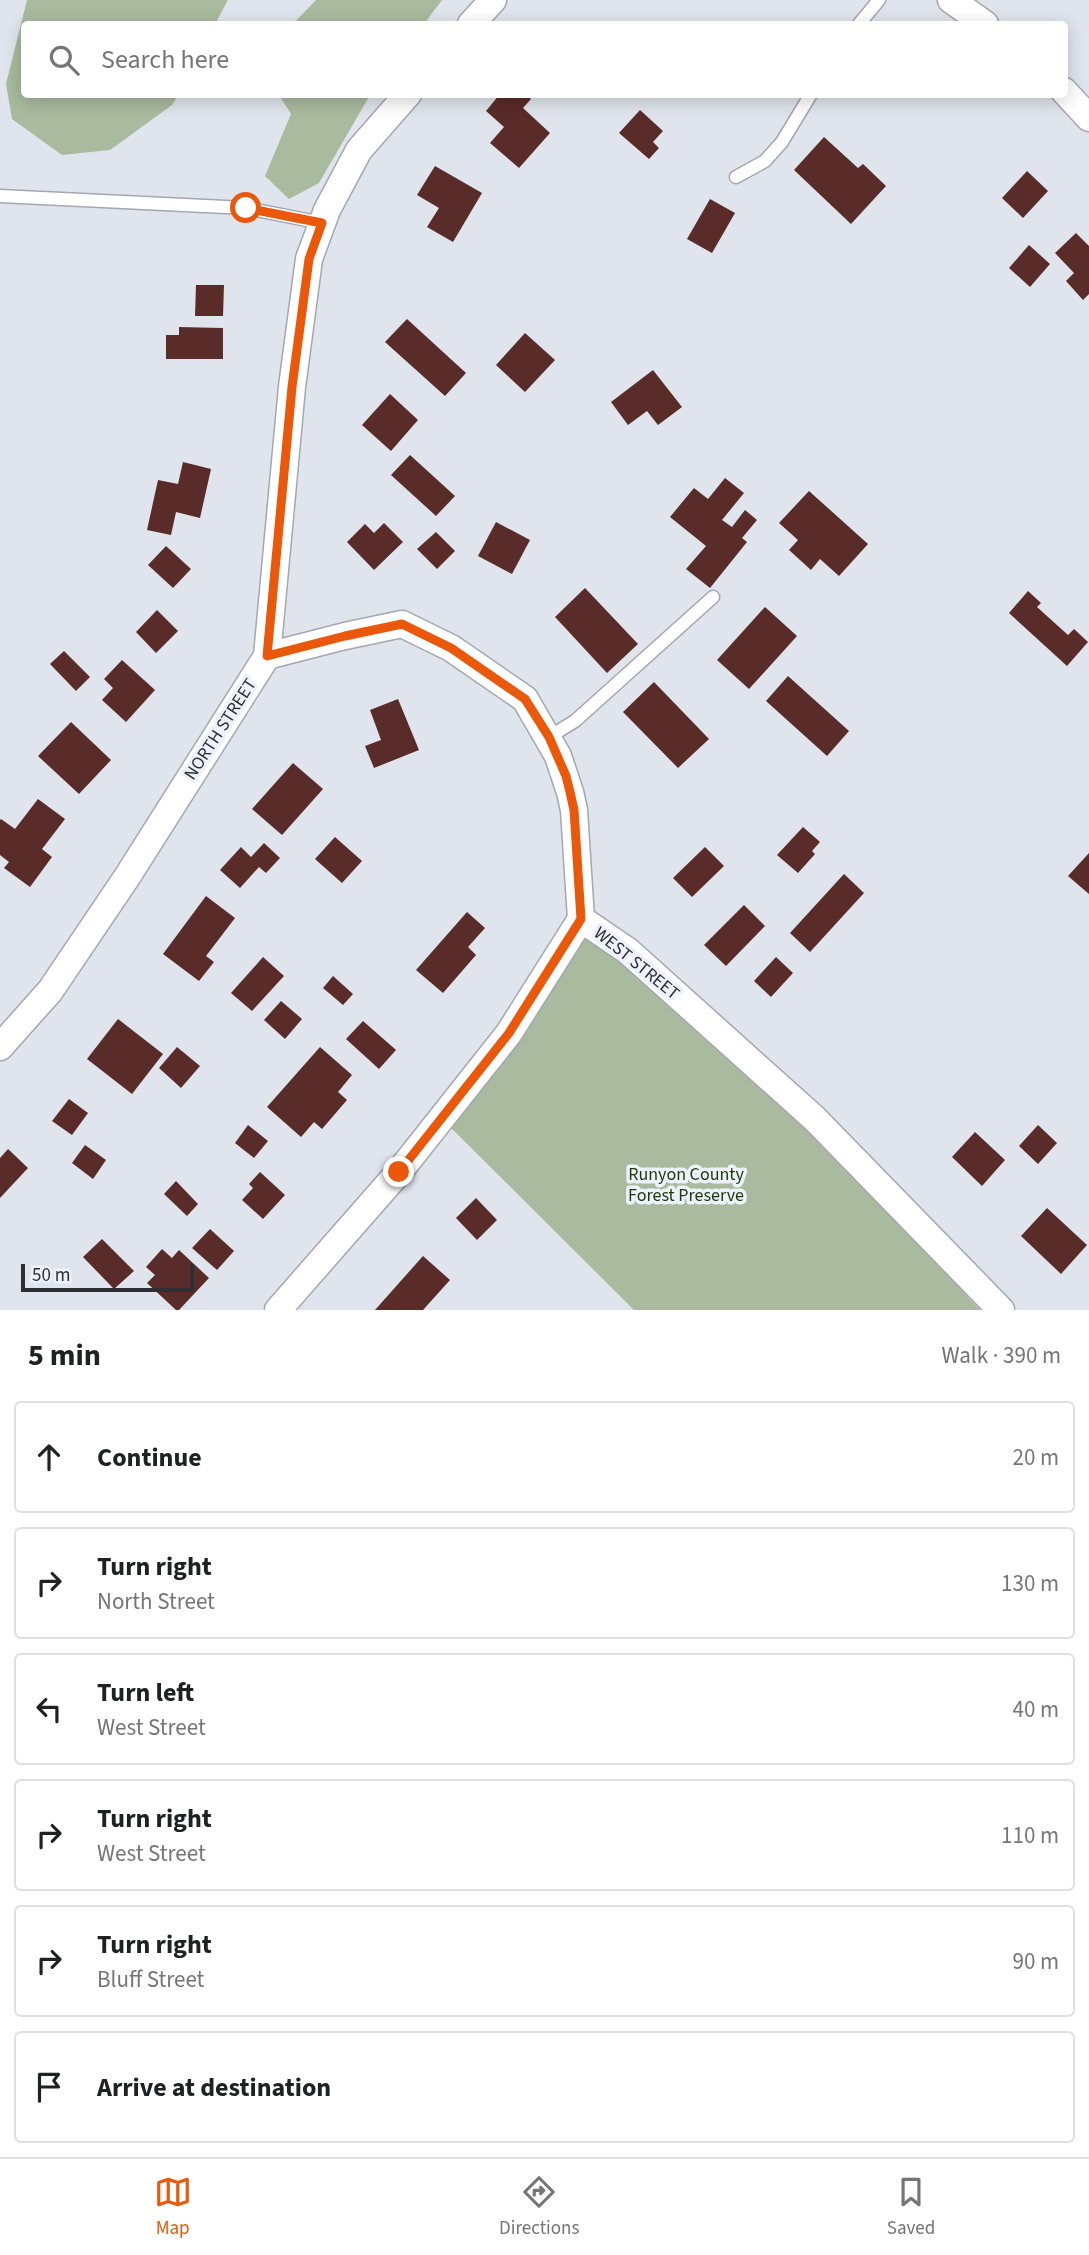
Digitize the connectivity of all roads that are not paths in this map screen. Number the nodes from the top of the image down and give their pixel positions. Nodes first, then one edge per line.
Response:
1 (493, 0) edge
2 (878, 0) edge
3 (951, 0) edge
4 (474, 21) edge
5 (861, 21) edge
6 (981, 21) edge
7 (1068, 94) edge
8 (404, 98) edge
9 (809, 98) edge
10 (1089, 118) edge
11 (736, 177) dead end
12 (0, 196) edge
13 (322, 223) junction
14 (713, 597) dead end
15 (267, 656) junction
16 (549, 737) junction
17 (581, 919) junction
18 (0, 1047) edge
19 (278, 1310) edge
20 (1001, 1310) edge

1 - 4 street
2 - 5 lane
3 - 6 street
7 - 10 street
8 - 13 street, NORTH STREET
9 - 11 lane
12 - 13 lane
13 - 15 street, NORTH STREET
14 - 16 lane
15 - 16 street, WEST STREET
15 - 18 street, NORTH STREET
16 - 17 street, WEST STREET
17 - 19 street
17 - 20 street, WEST STREET

